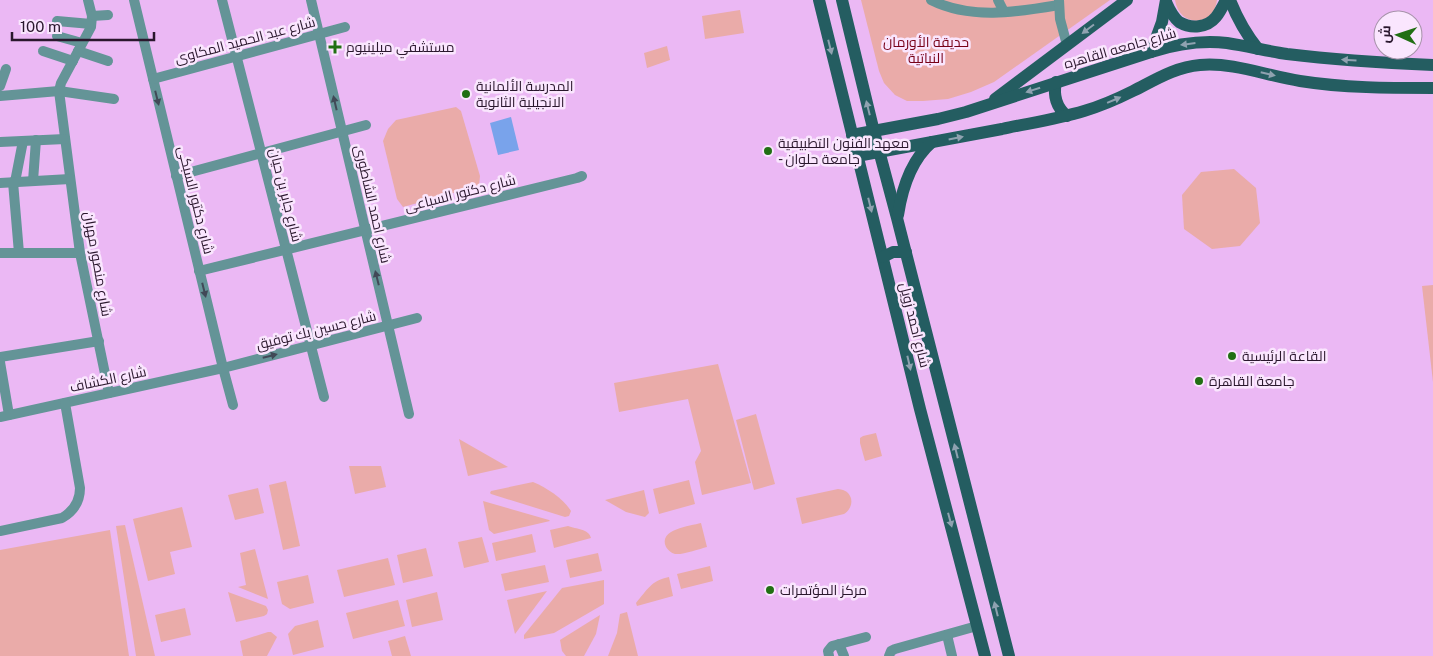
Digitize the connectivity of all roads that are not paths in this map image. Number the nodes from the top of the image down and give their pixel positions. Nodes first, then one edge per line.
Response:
1 (88, 0) edge
2 (134, 0) edge
3 (222, 0) edge
4 (311, 0) edge
5 (818, 0) edge
6 (842, 0) edge
7 (998, 0) edge
8 (1127, 0) edge
9 (1228, 0) edge
10 (935, 1) edge
11 (1166, 1) edge
12 (1059, 2) edge
13 (1004, 12) junction
14 (108, 15) dead end
15 (92, 20) junction
16 (57, 21) dead end
17 (345, 27) dead end
18 (319, 34) junction
19 (56, 36) dead end
20 (1067, 45) junction
21 (80, 47) junction
22 (1258, 49) junction
23 (43, 51) dead end
24 (1151, 52) junction
25 (237, 57) junction
26 (72, 61) junction
27 (108, 61) dead end
28 (1433, 64) edge
29 (6, 69) dead end
30 (153, 79) junction
31 (1056, 82) junction
32 (0, 86) edge
33 (1433, 88) edge
34 (59, 91) junction
35 (0, 96) edge
36 (114, 99) dead end
37 (987, 105) junction
38 (1067, 116) junction
39 (366, 125) dead end
40 (342, 132) junction
41 (874, 132) junction
42 (852, 135) junction
43 (65, 139) junction
44 (36, 140) junction
45 (23, 141) junction
46 (0, 142) edge
47 (932, 142) junction
48 (880, 152) junction
49 (262, 153) junction
50 (857, 156) junction
51 (176, 176) junction
52 (582, 176) dead end
53 (70, 179) junction
54 (33, 181) junction
55 (14, 182) junction
56 (0, 183) edge
57 (897, 218) junction
58 (365, 230) junction
59 (286, 250) junction
60 (906, 252) junction
61 (0, 253) edge
62 (19, 253) junction
63 (80, 253) junction
64 (883, 257) junction
65 (199, 271) junction
66 (417, 318) dead end
67 (388, 326) junction
68 (98, 341) junction
69 (311, 345) junction
70 (0, 357) edge
71 (0, 362) edge
72 (223, 368) junction
73 (109, 393) junction
74 (324, 397) dead end
75 (65, 402) junction
76 (233, 405) dead end
77 (409, 414) dead end
78 (4, 416) edge
79 (0, 531) edge
80 (977, 626) junction
81 (946, 635) junction
82 (866, 637) dead end
83 (839, 644) junction
84 (829, 656) edge
85 (844, 656) edge
86 (889, 656) edge
87 (952, 656) edge
88 (985, 656) edge
89 (1008, 656) edge

1 - 15 street
2 - 30 street, شارع دكتور السبكى
3 - 25 street, شارع جابر بن حيان
4 - 18 street, شارع احمد الشاطورى
5 -> 42 main road, شارع احمد زويل
41 -> 6 main road, شارع احمد زويل
7 - 13 street
8 -> 20 main road
9 - 11 main road
9 - 22 main road
10 - 13 street
11 - 24 main road
12 - 13 street
12 - 20 street
14 - 15 street
15 - 16 street
15 - 21 street
17 - 18 street, شارع عبد الحميد المكاوى
18 - 25 street, شارع عبد الحميد المكاوى
40 -> 18 street, شارع احمد الشاطورى
19 - 21 street
20 - 37 main road
21 - 26 street
21 - 27 street
22 -> 24 main road, شارع جامعه القاهره
28 -> 22 main road, شارع جامعه القاهره
23 - 26 street
24 - 31 main road, شارع جامعه القاهره
25 - 30 street, شارع عبد الحميد المكاوى
25 - 49 street, شارع جابر بن حيان
26 - 34 street
29 - 32 street
30 -> 51 street, شارع دكتور السبكى
31 -> 37 main road, شارع جامعه القاهره
31 - 38 main road
38 -> 33 main road
34 - 35 street
34 - 36 street
34 - 43 street, شارع منصور مهران
37 - 41 main road, شارع جامعه القاهره
47 -> 38 main road
39 - 40 street
40 - 49 street
40 - 58 street, شارع احمد الشاطورى
41 - 42 main road, شارع جامعه القاهره
41 - 48 main road, شارع احمد زويل
42 - 50 main road, شارع احمد زويل
43 - 44 street
43 - 53 street, شارع منصور مهران
44 - 45 street
44 - 54 street
45 - 46 street
45 - 55 street
47 - 48 main road
47 - 57 main road
48 - 50 main road
48 - 57 main road, شارع احمد زويل
49 - 51 street
49 - 59 street, شارع جابر بن حيان
50 -> 64 main road, شارع احمد زويل
51 - 65 street, شارع دكتور السبكى
52 - 58 street, شارع دكتور السباعى
53 - 54 street
53 - 63 street, شارع منصور مهران
54 - 55 street
55 - 56 street
55 - 62 street
57 - 60 main road, شارع احمد زويل
58 - 59 street, شارع دكتور السباعى
67 -> 58 street, شارع احمد الشاطورى
59 - 65 street, شارع دكتور السباعى
59 - 69 street, شارع جابر بن حيان
60 - 64 main road
89 -> 60 main road, شارع احمد زويل
61 - 62 street
62 - 63 street
63 - 68 street, شارع منصور مهران
64 -> 80 main road, شارع احمد زويل
65 -> 72 street, شارع دكتور السبكى
66 - 67 street, شارع حسين بك توفيق
67 - 69 street, شارع حسين بك توفيق
67 - 77 street, شارع احمد الشاطورى
68 - 70 street
68 - 73 street, شارع منصور مهران
72 -> 69 street, شارع حسين بك توفيق
69 - 74 street, شارع جابر بن حيان
71 - 78 street
72 - 73 street, شارع الكشاف
72 - 76 street, شارع دكتور السبكى
73 - 75 street, شارع الكشاف
75 - 78 street, شارع الكشاف
75 - 79 street
80 - 81 street
80 - 88 main road, شارع احمد زويل
81 - 86 street
81 - 87 street
82 - 83 street
83 - 84 street
83 - 85 street

